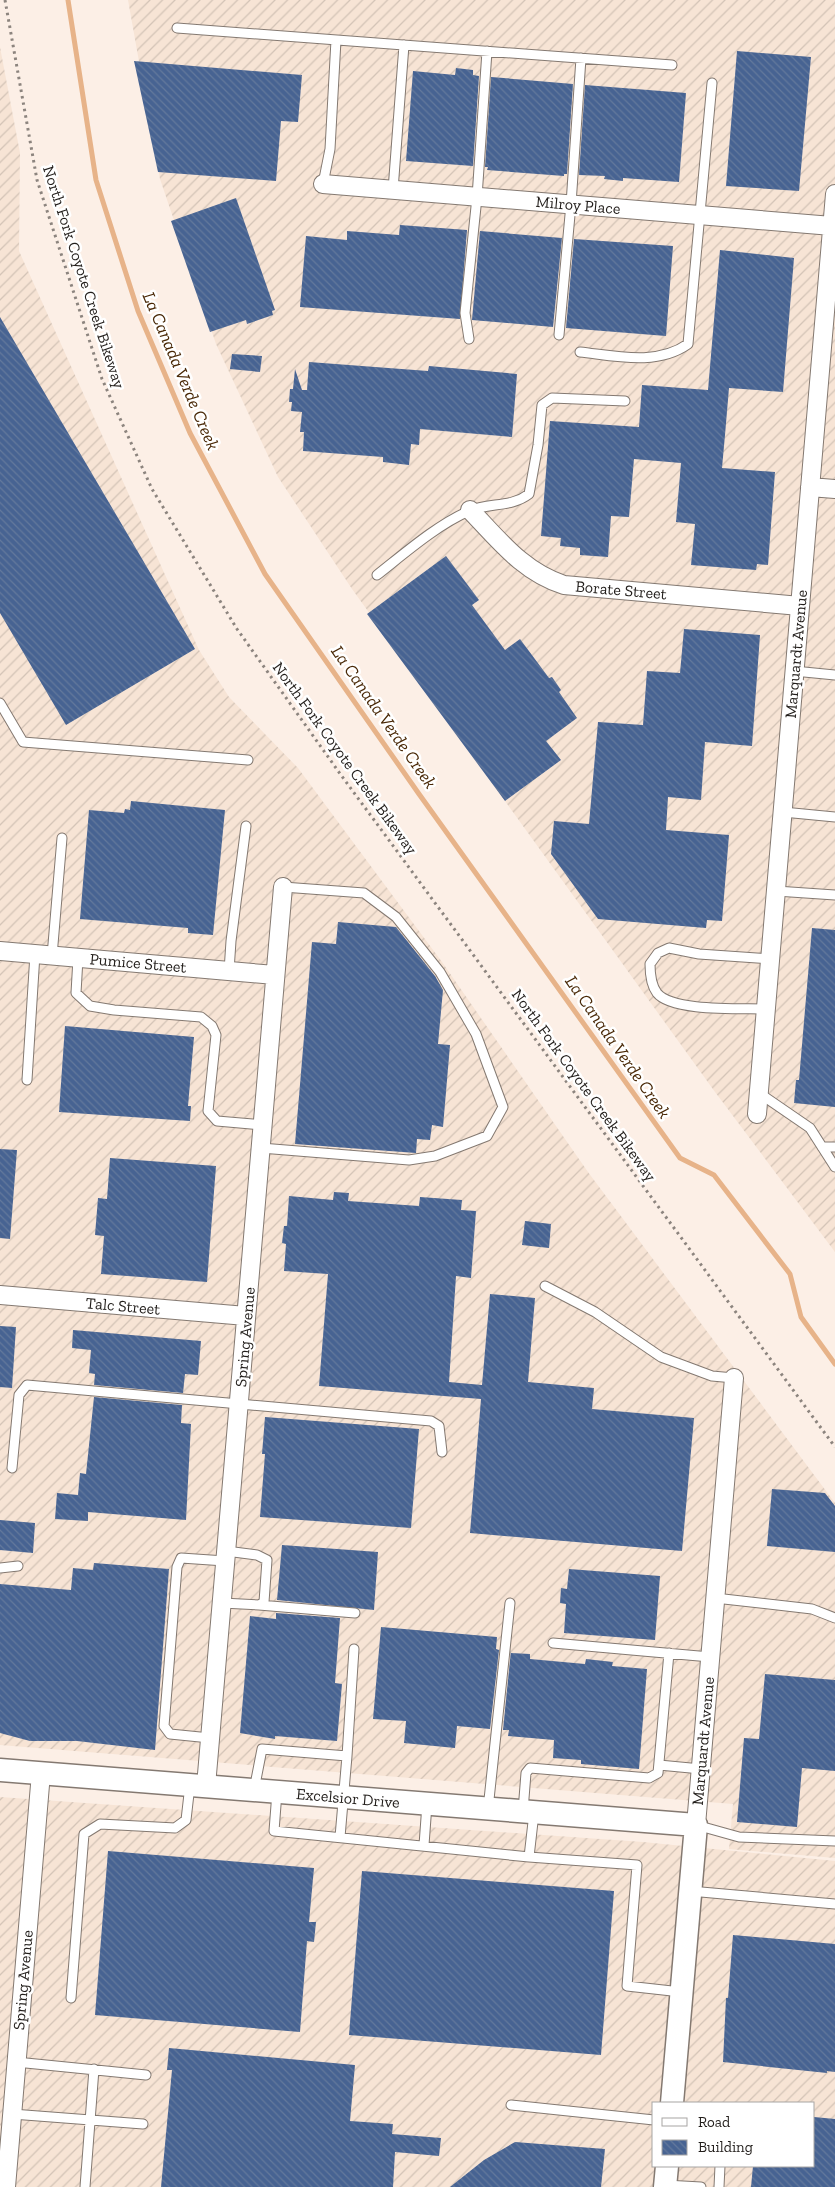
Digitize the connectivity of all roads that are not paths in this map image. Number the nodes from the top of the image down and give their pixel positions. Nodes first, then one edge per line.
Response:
1 (177, 28) dead end
2 (336, 40) junction
3 (404, 45) junction
4 (486, 51) junction
5 (581, 58) junction
6 (672, 65) dead end
7 (712, 83) dead end
8 (323, 184) joint
9 (393, 190) junction
10 (835, 194) edge
11 (477, 196) junction
12 (571, 204) junction
13 (701, 215) junction
14 (832, 226) junction
15 (559, 335) dead end
16 (469, 339) dead end
17 (580, 352) dead end
18 (625, 401) dead end
19 (810, 487) junction
20 (835, 489) edge
21 (470, 510) junction
22 (377, 575) dead end
23 (800, 606) junction
24 (794, 672) junction
25 (835, 675) edge
26 (0, 703) edge
27 (248, 760) dead end
28 (782, 812) junction
29 (835, 817) edge
30 (246, 826) dead end
31 (62, 838) dead end
32 (283, 887) joint
33 (776, 891) junction
34 (835, 895) edge
35 (0, 951) edge
36 (44, 955) junction
37 (78, 958) junction
38 (770, 959) junction
39 (229, 971) junction
40 (275, 975) junction
41 (766, 1009) junction
42 (27, 1080) dead end
43 (759, 1093) junction
44 (757, 1114) dead end
45 (263, 1125) junction
46 (822, 1147) junction
47 (835, 1147) edge
48 (261, 1148) junction
49 (835, 1168) edge
50 (545, 1286) dead end
51 (0, 1295) edge
52 (246, 1316) junction
53 (734, 1378) joint
54 (239, 1404) junction
55 (442, 1452) dead end
56 (12, 1468) dead end
57 (226, 1556) junction
58 (18, 1566) dead end
59 (0, 1568) edge
60 (715, 1598) junction
61 (222, 1603) junction
62 (510, 1603) dead end
63 (259, 1606) junction
64 (355, 1613) dead end
65 (835, 1618) edge
66 (553, 1643) dead end
67 (354, 1649) dead end
68 (669, 1653) junction
69 (710, 1657) junction
70 (210, 1738) junction
71 (347, 1756) junction
72 (659, 1765) junction
73 (701, 1769) junction
74 (0, 1770) edge
75 (41, 1773) junction
76 (198, 1786) junction
77 (254, 1790) junction
78 (277, 1792) junction
79 (343, 1797) junction
80 (427, 1804) junction
81 (488, 1809) junction
82 (528, 1812) junction
83 (696, 1825) junction
84 (340, 1837) junction
85 (835, 1842) edge
86 (424, 1845) junction
87 (529, 1857) junction
88 (690, 1891) junction
89 (835, 1904) edge
90 (682, 1992) junction
91 (70, 1998) dead end
92 (16, 2062) junction
93 (94, 2069) junction
94 (146, 2074) dead end
95 (672, 2102) edge
96 (511, 2105) dead end
97 (12, 2114) junction
98 (652, 2120) edge
99 (90, 2121) junction
100 (143, 2124) dead end
101 (720, 2167) edge
102 (666, 2179) edge
103 (6, 2187) edge
104 (85, 2187) edge
105 (700, 2187) edge
106 (719, 2187) edge

1 - 2 lane
2 - 3 lane
2 - 8 lane
3 - 4 lane
3 - 9 lane
4 - 5 lane
4 - 11 lane
5 - 6 lane
5 - 12 lane
7 - 13 lane
8 - 9 street, Milroy Place
9 - 11 street, Milroy Place
10 - 14 street, Marquardt Avenue
11 - 12 street, Milroy Place
11 - 16 lane
12 - 13 street, Milroy Place
12 - 15 lane
13 - 14 street, Milroy Place
13 - 17 lane
14 - 19 street, Marquardt Avenue
18 - 21 lane
19 - 20 street
19 - 23 street, Marquardt Avenue
21 - 22 lane
21 - 23 street, Borate Street
23 - 24 street, Marquardt Avenue
24 - 25 lane
24 - 28 street, Marquardt Avenue
26 - 27 lane
28 - 29 lane
28 - 33 street, Marquardt Avenue
30 - 39 lane
31 - 36 lane
32 - 40 street, Spring Avenue
32 - 48 lane
33 - 34 lane
33 - 38 street, Marquardt Avenue
35 - 36 street, Pumice Street
36 - 37 street, Pumice Street
36 - 42 lane
37 - 39 street, Pumice Street
37 - 45 lane
38 - 41 street, Marquardt Avenue
38 - 41 lane
39 - 40 street, Pumice Street
40 - 45 street, Spring Avenue
41 - 43 street, Marquardt Avenue
43 - 44 street, Marquardt Avenue
43 - 46 lane
45 - 48 street, Spring Avenue
46 - 47 lane
46 - 49 lane
48 - 52 street, Spring Avenue
50 - 53 lane
51 - 52 street, Talc Street
52 - 54 street, Spring Avenue
53 - 60 street, Marquardt Avenue
54 - 55 lane
54 - 56 lane
54 - 57 street, Spring Avenue
57 - 61 street, Spring Avenue
57 - 63 lane
57 - 70 lane
58 - 59 lane
60 - 65 lane
60 - 69 street, Marquardt Avenue
61 - 63 lane
61 - 70 street, Spring Avenue
62 - 81 lane
63 - 64 lane
66 - 68 lane
67 - 71 lane
68 - 69 lane
68 - 72 lane
69 - 73 street, Marquardt Avenue
70 - 76 street, Spring Avenue
71 - 77 lane
71 - 79 lane
72 - 73 lane
72 - 82 lane
73 - 83 street, Marquardt Avenue
74 - 75 street, Excelsior Drive
75 - 76 street, Excelsior Drive
75 - 92 street, Spring Avenue
76 - 77 street, Excelsior Drive
76 - 91 lane
77 - 78 street, Excelsior Drive
78 - 79 street, Excelsior Drive
78 - 84 lane
79 - 80 street, Excelsior Drive
79 - 84 lane
80 - 81 street, Excelsior Drive
80 - 86 lane
81 - 82 street, Excelsior Drive
82 - 83 street, Excelsior Drive
82 - 87 lane
83 - 85 lane
83 - 88 street, Marquardt Avenue
84 - 86 lane
86 - 87 lane
87 - 90 lane
88 - 89 lane
88 - 90 street, Marquardt Avenue
90 - 95 street, Marquardt Avenue
92 - 93 lane
92 - 97 street, Spring Avenue
93 - 94 lane
93 - 99 lane
96 - 98 lane
97 - 99 lane
97 - 103 street, Spring Avenue
99 - 100 lane
99 - 104 lane
101 - 106 lane
102 - 105 lane

